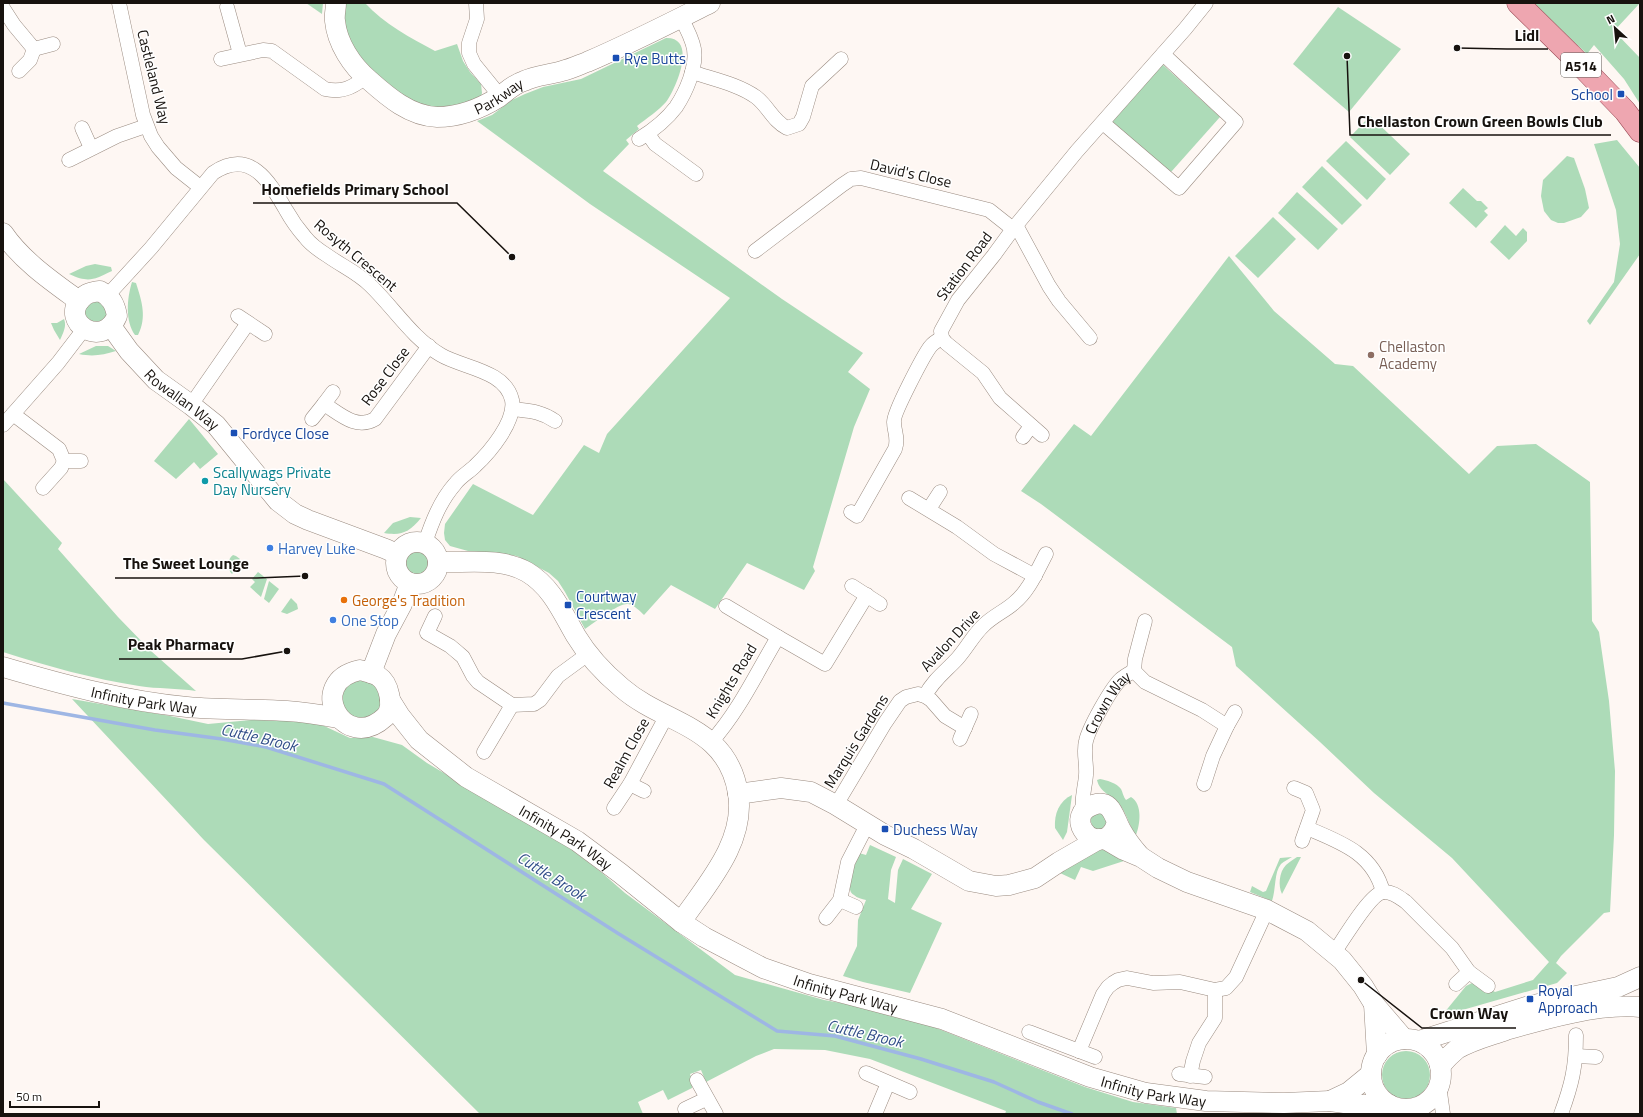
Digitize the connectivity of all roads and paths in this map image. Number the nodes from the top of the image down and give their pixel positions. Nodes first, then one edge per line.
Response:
1 (119, 3) edge
2 (336, 3) edge
3 (476, 3) edge
4 (710, 3) edge
5 (1206, 3) edge
6 (1518, 3) edge
7 (227, 7) dead end
8 (3, 8) edge
9 (681, 18) junction
10 (54, 44) dead end
11 (34, 49) junction
12 (240, 54) junction
13 (1163, 54) junction
14 (221, 58) dead end
15 (841, 59) dead end
16 (19, 71) dead end
17 (692, 72) junction
18 (365, 77) junction
19 (500, 96) junction
20 (1103, 123) junction
21 (146, 126) junction
22 (82, 128) dead end
23 (1640, 131) edge
24 (91, 148) junction
25 (69, 160) dead end
26 (696, 174) dead end
27 (200, 187) junction
28 (1014, 227) junction
29 (4, 239) edge
30 (754, 251) dead end
31 (108, 295) junction
32 (79, 301) junction
33 (111, 326) junction
34 (84, 329) junction
35 (265, 334) dead end
36 (942, 338) junction
37 (1090, 338) dead end
38 (429, 346) junction
39 (333, 392) dead end
40 (324, 404) junction
41 (191, 405) junction
42 (513, 410) junction
43 (13, 414) junction
44 (312, 419) dead end
45 (555, 421) dead end
46 (3, 425) edge
47 (1023, 437) dead end
48 (64, 461) junction
49 (81, 461) dead end
50 (43, 488) dead end
51 (940, 492) dead end
52 (909, 498) dead end
53 (929, 509) junction
54 (851, 512) dead end
55 (425, 543) junction
56 (397, 554) junction
57 (1046, 554) dead end
58 (438, 562) junction
59 (1035, 576) junction
60 (410, 583) junction
61 (852, 586) dead end
62 (867, 595) junction
63 (880, 604) dead end
64 (726, 606) dead end
65 (435, 616) dead end
66 (1145, 621) dead end
67 (778, 637) junction
68 (588, 654) junction
69 (3, 667) edge
70 (1134, 671) junction
71 (371, 673) junction
72 (334, 688) junction
73 (925, 696) junction
74 (390, 700) junction
75 (512, 705) junction
76 (288, 711) junction
77 (1235, 712) dead end
78 (971, 714) dead end
79 (667, 715) junction
80 (338, 718) junction
81 (374, 725) junction
82 (1227, 726) junction
83 (419, 740) junction
84 (712, 741) junction
85 (484, 752) dead end
86 (1086, 774) junction
87 (630, 784) junction
88 (1204, 784) dead end
89 (1294, 788) dead end
90 (644, 791) dead end
91 (738, 794) junction
92 (1101, 803) junction
93 (836, 805) junction
94 (614, 808) dead end
95 (1117, 821) junction
96 (867, 825) junction
97 (1307, 828) junction
98 (1092, 830) junction
99 (1302, 841) dead end
100 (1141, 857) junction
101 (1383, 892) junction
102 (840, 900) junction
103 (856, 907) dead end
104 (1267, 910) junction
105 (826, 918) dead end
106 (681, 922) junction
107 (1334, 953) junction
108 (1469, 972) junction
109 (1640, 977) edge
110 (1456, 984) dead end
111 (1488, 986) dead end
112 (1215, 990) junction
113 (1374, 1004) junction
114 (1640, 1008) edge
115 (1029, 1032) dead end
116 (1576, 1035) dead end
117 (1412, 1040) junction
118 (1080, 1050) junction
119 (1377, 1055) junction
120 (1576, 1056) junction
121 (1095, 1057) dead end
122 (1596, 1057) dead end
123 (866, 1073) dead end
124 (1371, 1074) junction
125 (1440, 1076) junction
126 (1205, 1077) dead end
127 (697, 1080) dead end
128 (888, 1083) junction
129 (910, 1092) dead end
130 (706, 1099) junction
131 (1330, 1101) junction
132 (1390, 1105) junction
133 (685, 1109) dead end
134 (1415, 1112) edge
135 (716, 1114) edge
136 (875, 1114) edge
137 (1443, 1114) edge
138 (1562, 1114) edge

1 - 21 street, Castleland Way
2 - 18 street, Parkway
3 - 19 street
4 - 9 street, Parkway
5 - 13 street, Station Road
6 - 23 main road, A514
7 - 12 street
8 - 11 street
9 - 17 street
9 - 19 street, Parkway
10 - 11 street
11 - 16 street
12 - 14 street
12 - 18 street
13 - 20 street, Station Road
13 - 20 street
15 - 17 street
17 - 26 street
18 - 19 street, Parkway
20 - 28 street, Station Road
21 - 24 street
21 - 27 street, Castleland Way
22 - 24 street
24 - 25 street
27 - 31 street, Rosyth Crescent
27 - 38 street, Rosyth Crescent
28 - 30 street, David's Close
28 - 36 street, Station Road
28 - 37 street
29 - 32 street
31 - 32 street
31 - 33 street
32 - 34 street
33 - 34 street
33 - 41 street, Rowallan Way
34 - 43 street
35 - 41 street
36 - 47 street
36 - 54 street
38 - 40 street, Rose Close
38 - 42 street, Rosyth Crescent
39 - 40 street
40 - 44 street
41 - 56 street, Rowallan Way
42 - 45 street
42 - 55 street
43 - 46 street
43 - 48 street
48 - 49 street
48 - 50 street
51 - 53 street
52 - 53 street
53 - 59 street
55 - 56 street
55 - 58 street
56 - 60 street
57 - 59 street, Avalon Drive
58 - 60 street
58 - 68 street
59 - 73 street, Avalon Drive
60 - 71 street
61 - 62 street
62 - 63 street
62 - 67 street, Knights Road
64 - 67 street, Knights Road
65 - 75 street
66 - 70 street
67 - 84 street, Knights Road
68 - 75 street
68 - 79 street
69 - 76 street, Infinity Park Way
70 - 82 street, Crown Way
70 - 86 street, Crown Way
71 - 72 street
71 - 74 street
72 - 76 street, Infinity Park Way
72 - 80 street
73 - 78 street
73 - 93 street, Marquis Gardens
74 - 81 street
74 - 83 street, Infinity Park Way
75 - 85 street
76 - 80 street, Infinity Park Way
77 - 82 street
79 - 84 street
79 - 87 street, Realm Close
80 - 81 street
81 - 83 street, Infinity Park Way
82 - 88 street
83 - 106 street, Infinity Park Way
84 - 91 street
86 - 92 street, Crown Way
86 - 98 street, Crown Way
87 - 90 street
87 - 94 street, Realm Close
89 - 97 street
91 - 93 street
91 - 106 street
92 - 95 street, Crown Way
92 - 98 street
93 - 96 street
95 - 98 street
95 - 100 street, Crown Way
96 - 98 street
96 - 102 street
97 - 99 street
97 - 101 street
98 - 100 street, Crown Way
100 - 104 street, Crown Way
101 - 107 street
101 - 108 street
102 - 103 street
102 - 105 street
104 - 107 street, Crown Way
104 - 112 street
106 - 131 street, Infinity Park Way
107 - 113 street, Crown Way
108 - 110 street
108 - 111 street
109 - 117 street
112 - 118 street
112 - 126 street
113 - 117 street, Crown Way
113 - 119 street, Crown Way
114 - 125 street
115 - 118 street
116 - 120 street
117 - 119 street
117 - 125 street
118 - 121 street
119 - 124 street
120 - 122 street
120 - 138 street
123 - 128 street
124 - 131 street, Infinity Park Way
124 - 132 street
125 - 134 street
125 - 137 street
127 - 130 street
128 - 129 street
128 - 136 street
130 - 133 street
130 - 135 street
131 - 132 street, Infinity Park Way
132 - 134 street

